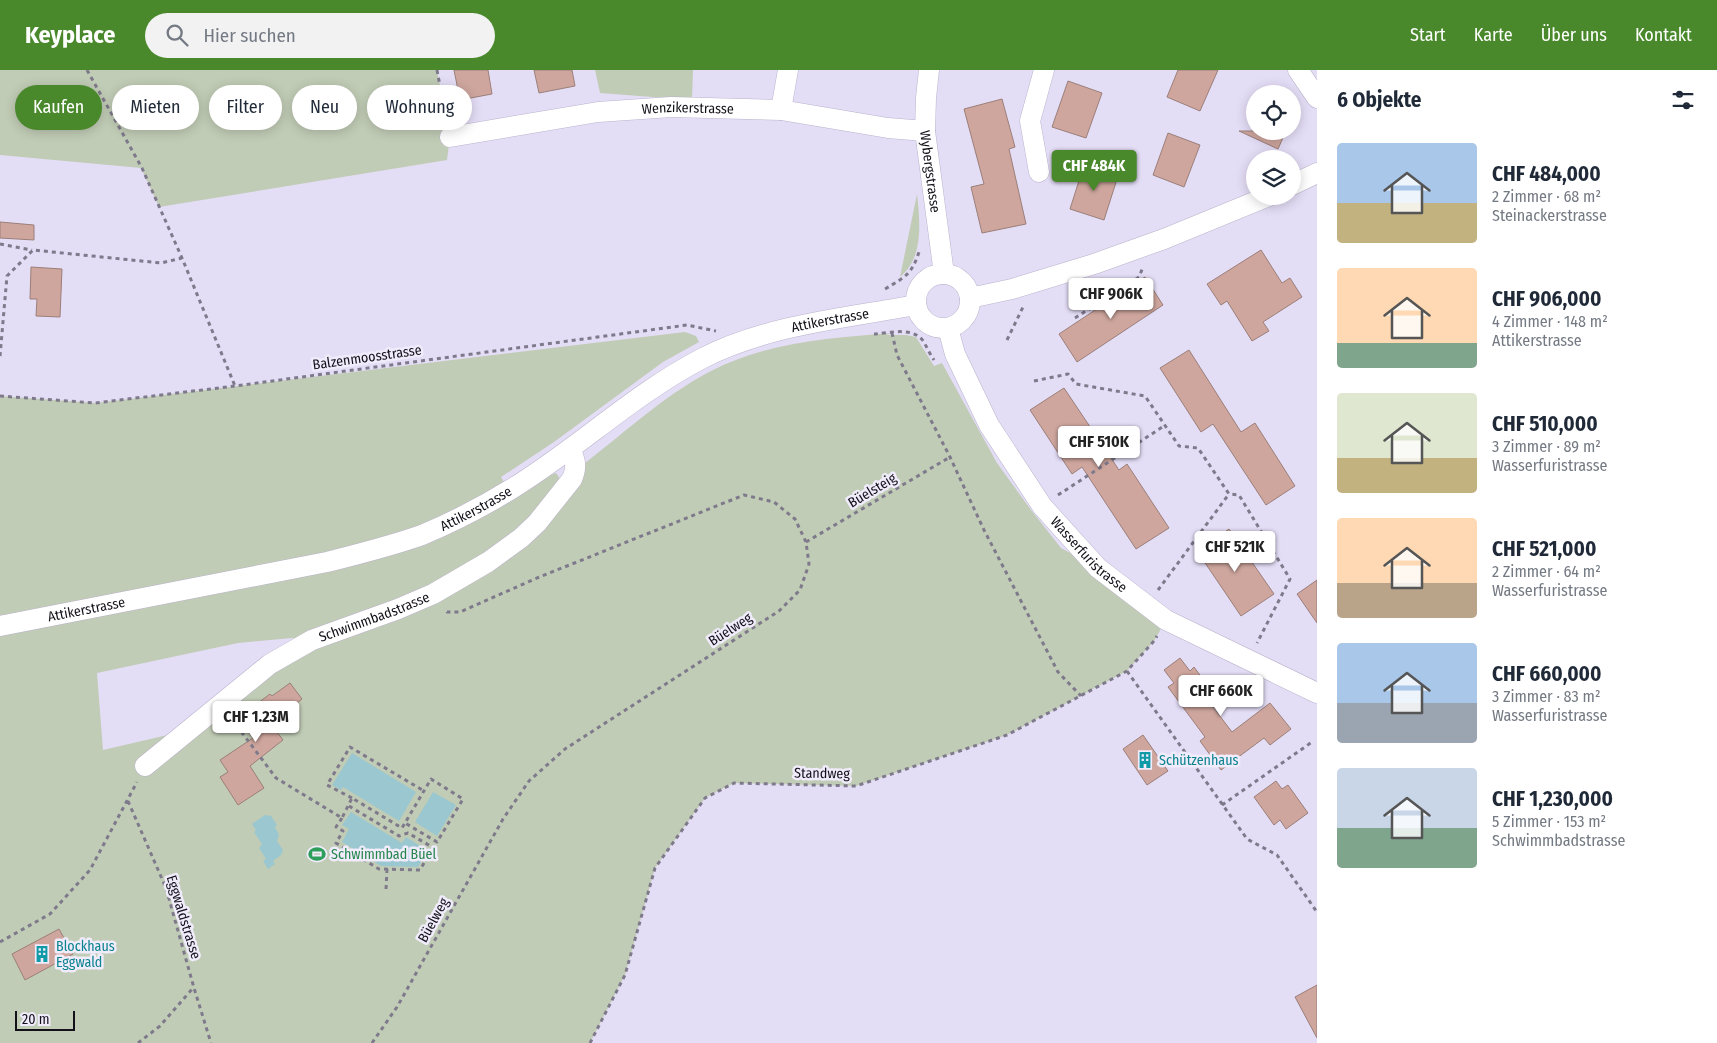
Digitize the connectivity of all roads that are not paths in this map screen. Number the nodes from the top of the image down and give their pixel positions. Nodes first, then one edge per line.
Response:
1 (788, 70) edge
2 (929, 70) edge
3 (1044, 70) edge
4 (781, 110) junction
5 (926, 131) junction
6 (450, 137) road end
7 (1039, 172) dead end
8 (1317, 173) edge
9 (1301, 181) edge
10 (1247, 205) edge
11 (944, 274) junction
12 (970, 298) junction
13 (916, 305) junction
14 (948, 328) junction
15 (570, 450) junction
16 (0, 626) edge
17 (1317, 693) edge
18 (145, 766) dead end

1 - 4 street
2 - 5 street, Wybergstrasse
3 - 7 street
4 - 5 street, Wenzikerstrasse
4 - 6 street, Wenzikerstrasse
5 - 11 street, Wybergstrasse
8 - 9 street
10 - 12 street
11 - 12 street
11 - 13 street
12 - 14 street
13 - 14 street
13 - 15 street, Attikerstrasse
14 - 17 street, Wasserfuristrasse
15 - 16 street, Attikerstrasse
15 - 18 street, Schwimmbadstrasse

